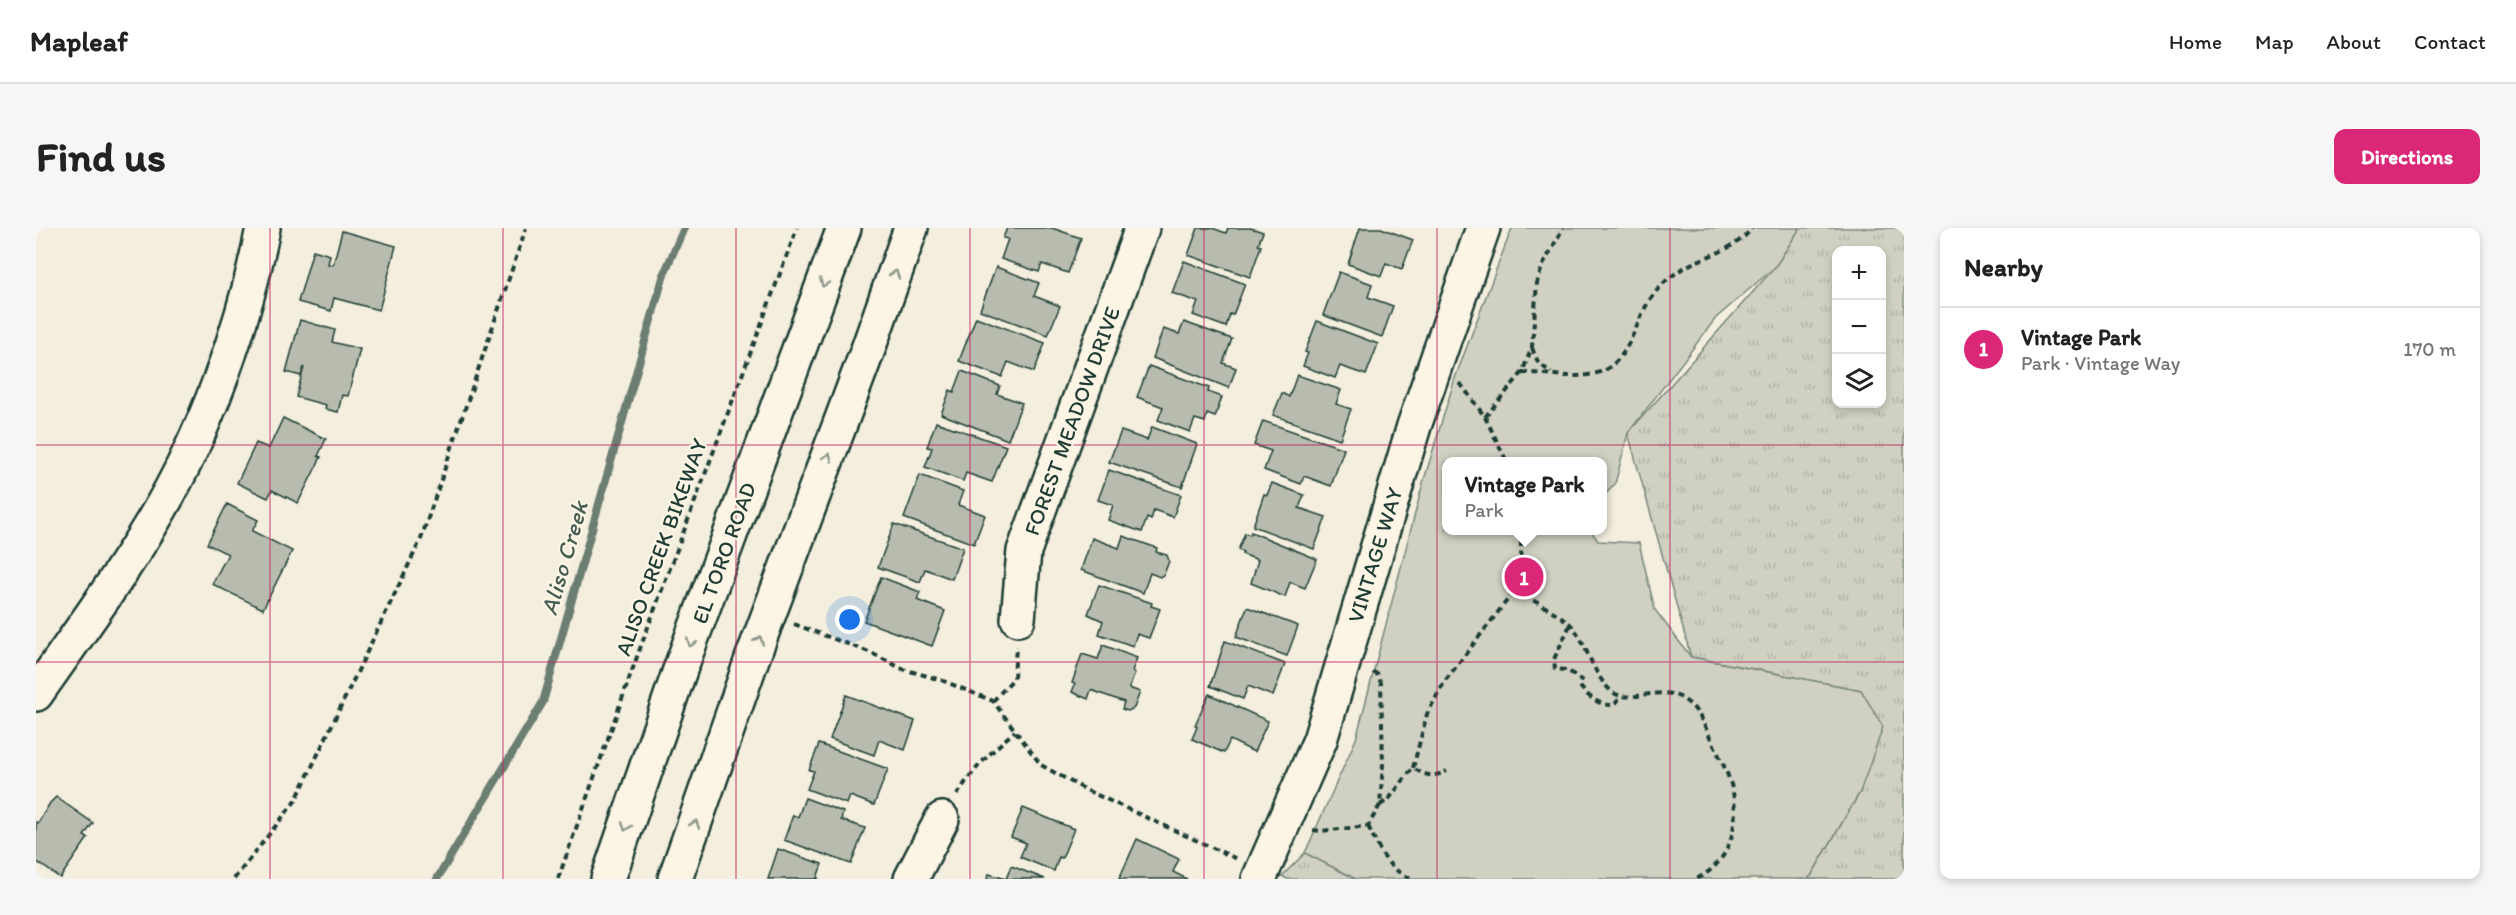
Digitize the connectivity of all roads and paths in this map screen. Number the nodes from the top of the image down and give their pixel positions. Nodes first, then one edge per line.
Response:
1 (263, 228) edge
2 (525, 228) edge
3 (797, 228) edge
4 (844, 228) edge
5 (910, 228) edge
6 (1142, 228) edge
7 (1483, 228) edge
8 (1563, 228) edge
9 (1752, 228) edge
10 (1532, 347) junction
11 (1434, 367) junction
12 (1522, 373) junction
13 (1551, 373) junction
14 (1485, 417) junction
15 (1505, 457) edge
16 (1521, 535) edge
17 (1515, 590) junction
18 (768, 615) junction
19 (1018, 619) joint
20 (1570, 624) junction
21 (1345, 657) junction
22 (36, 694) edge
23 (1621, 697) junction
24 (993, 700) junction
25 (1015, 731) junction
26 (1413, 768) junction
27 (1447, 771) dead end
28 (1380, 805) junction
29 (942, 819) joint
30 (1283, 824) junction
31 (1368, 826) junction
32 (1261, 875) edge
33 (234, 879) edge
34 (558, 879) edge
35 (609, 879) edge
36 (675, 879) edge
37 (911, 879) edge
38 (1412, 879) edge
39 (1696, 879) edge

1 - 22 street
2 - 33 path
3 - 34 path, ALISO CREEK BIKEWAY
4 -> 35 street, EL TORO ROAD
18 -> 5 street
6 - 19 street, FOREST MEADOW DRIVE
7 - 11 street, VINTAGE WAY
8 - 10 path
9 - 13 path
10 - 12 path
10 - 13 path
11 - 14 path
11 - 21 street, VINTAGE WAY
12 - 13 path
12 - 14 path
14 - 15 path
16 - 17 path
17 - 20 path
17 - 26 path
18 - 24 path
36 -> 18 street
19 - 24 path
20 - 23 path
20 - 23 path
21 - 28 path
21 - 30 street, VINTAGE WAY
23 - 39 path
24 - 25 path
25 - 29 path
25 - 32 path
26 - 27 path
26 - 28 path
28 - 31 path
29 - 37 street
30 - 31 path
30 - 32 street, VINTAGE WAY
31 - 38 path

